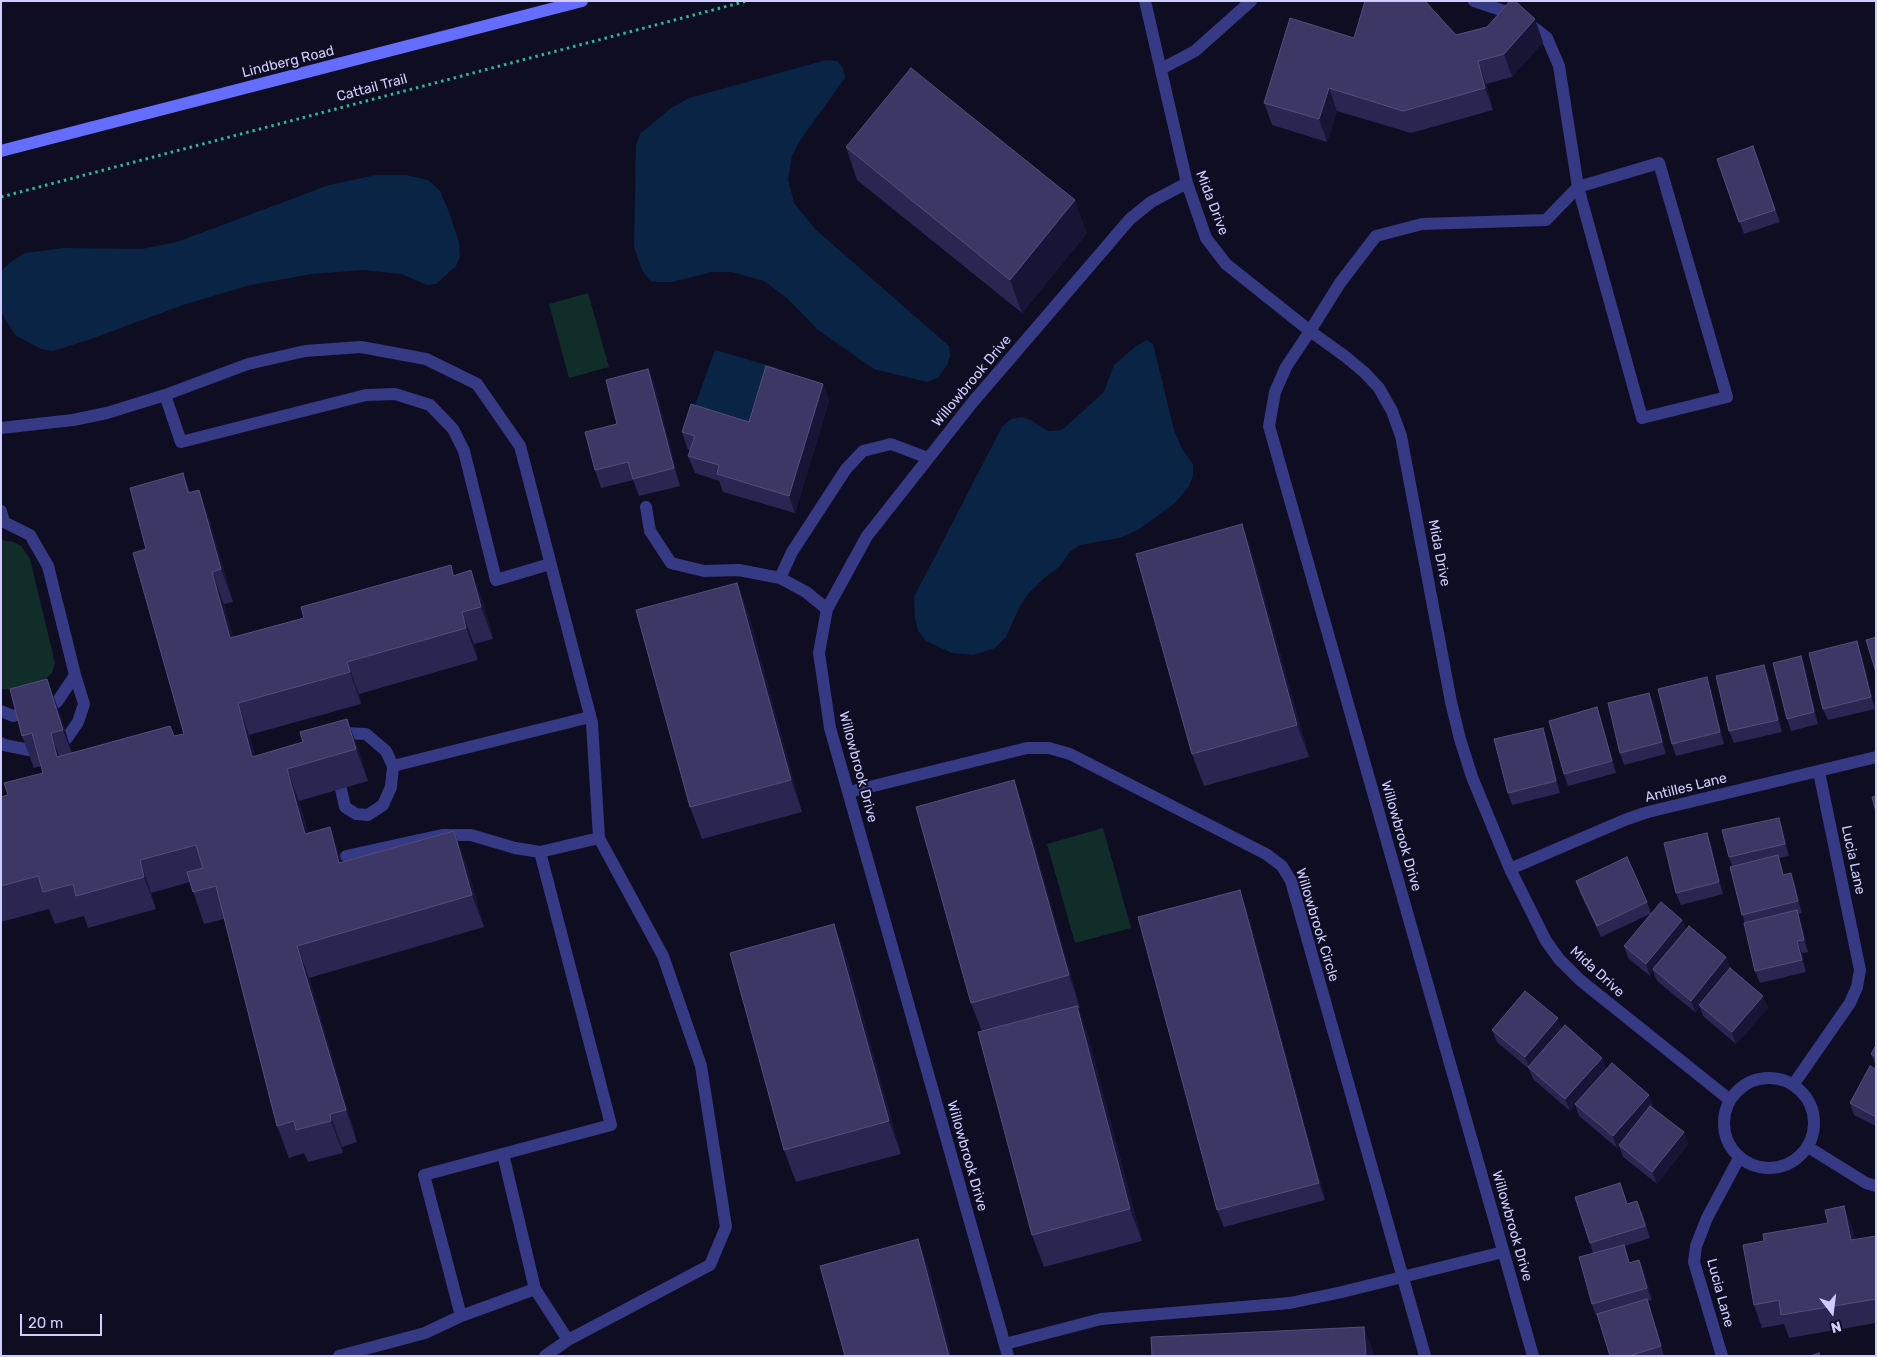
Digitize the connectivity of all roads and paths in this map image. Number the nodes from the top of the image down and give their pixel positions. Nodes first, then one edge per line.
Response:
1 (582, 1) edge
2 (748, 1) edge
3 (1145, 1) edge
4 (1251, 1) edge
5 (1474, 1) edge
6 (1161, 69) junction
7 (1, 151) edge
8 (1187, 183) junction
9 (1578, 187) junction
10 (1, 197) edge
11 (1310, 331) junction
12 (165, 395) junction
13 (1, 428) edge
14 (928, 458) junction
15 (646, 507) dead end
16 (2, 519) edge
17 (550, 564) junction
18 (780, 578) junction
19 (827, 609) junction
20 (75, 675) junction
21 (1, 711) edge
22 (590, 717) junction
23 (67, 738) dead end
24 (1, 743) edge
25 (331, 747) edge
26 (29, 750) edge
27 (1876, 757) edge
28 (393, 766) junction
29 (1819, 772) junction
30 (341, 789) edge
31 (849, 792) junction
32 (599, 838) junction
33 (540, 852) junction
34 (346, 856) dead end
35 (1510, 869) junction
36 (1793, 1085) junction
37 (1730, 1100) junction
38 (1808, 1147) junction
39 (503, 1154) junction
40 (1739, 1158) junction
41 (1876, 1186) edge
42 (1504, 1252) junction
43 (1402, 1277) junction
44 (535, 1289) junction
45 (461, 1316) junction
46 (568, 1340) junction
47 (1007, 1350) edge
48 (339, 1356) edge
49 (545, 1356) edge
50 (1425, 1356) edge
51 (1533, 1356) edge
52 (1722, 1356) edge

1 - 7 main road, Lindberg Road
2 - 10 path, Cattail Trail
3 - 6 street, Mida Drive
4 - 6 street
5 - 9 street
6 - 8 street, Mida Drive
8 - 11 street, Mida Drive
8 - 14 street, Willowbrook Drive
9 - 9 street
9 - 11 street, Willowbrook Drive
11 - 35 street, Mida Drive
11 - 42 street, Willowbrook Drive
12 - 13 street
12 - 17 street
12 - 17 street
14 - 18 street
14 - 19 street, Willowbrook Drive
15 - 18 street
16 - 20 street
17 - 22 street
18 - 19 street
19 - 31 street, Willowbrook Drive
20 - 21 street
20 - 23 street
22 - 28 street
22 - 32 street
24 - 26 street
25 - 28 street
27 - 29 street, Antilles Lane
28 - 30 street
29 - 35 street, Antilles Lane
29 - 36 street, Lucia Lane
31 - 43 street, Willowbrook Circle
31 - 47 street, Willowbrook Drive
32 - 33 street
32 - 46 street
33 - 34 street
33 - 39 street
35 - 37 street, Mida Drive
36 - 37 street
36 - 38 street
37 - 40 street
38 - 40 street
38 - 41 street
39 - 44 street
39 - 45 street
40 - 52 street, Lucia Lane
42 - 43 street
42 - 51 street, Willowbrook Drive
43 - 47 street
43 - 50 street, Willowbrook Circle
44 - 45 street
44 - 46 street
45 - 48 street
46 - 49 street

